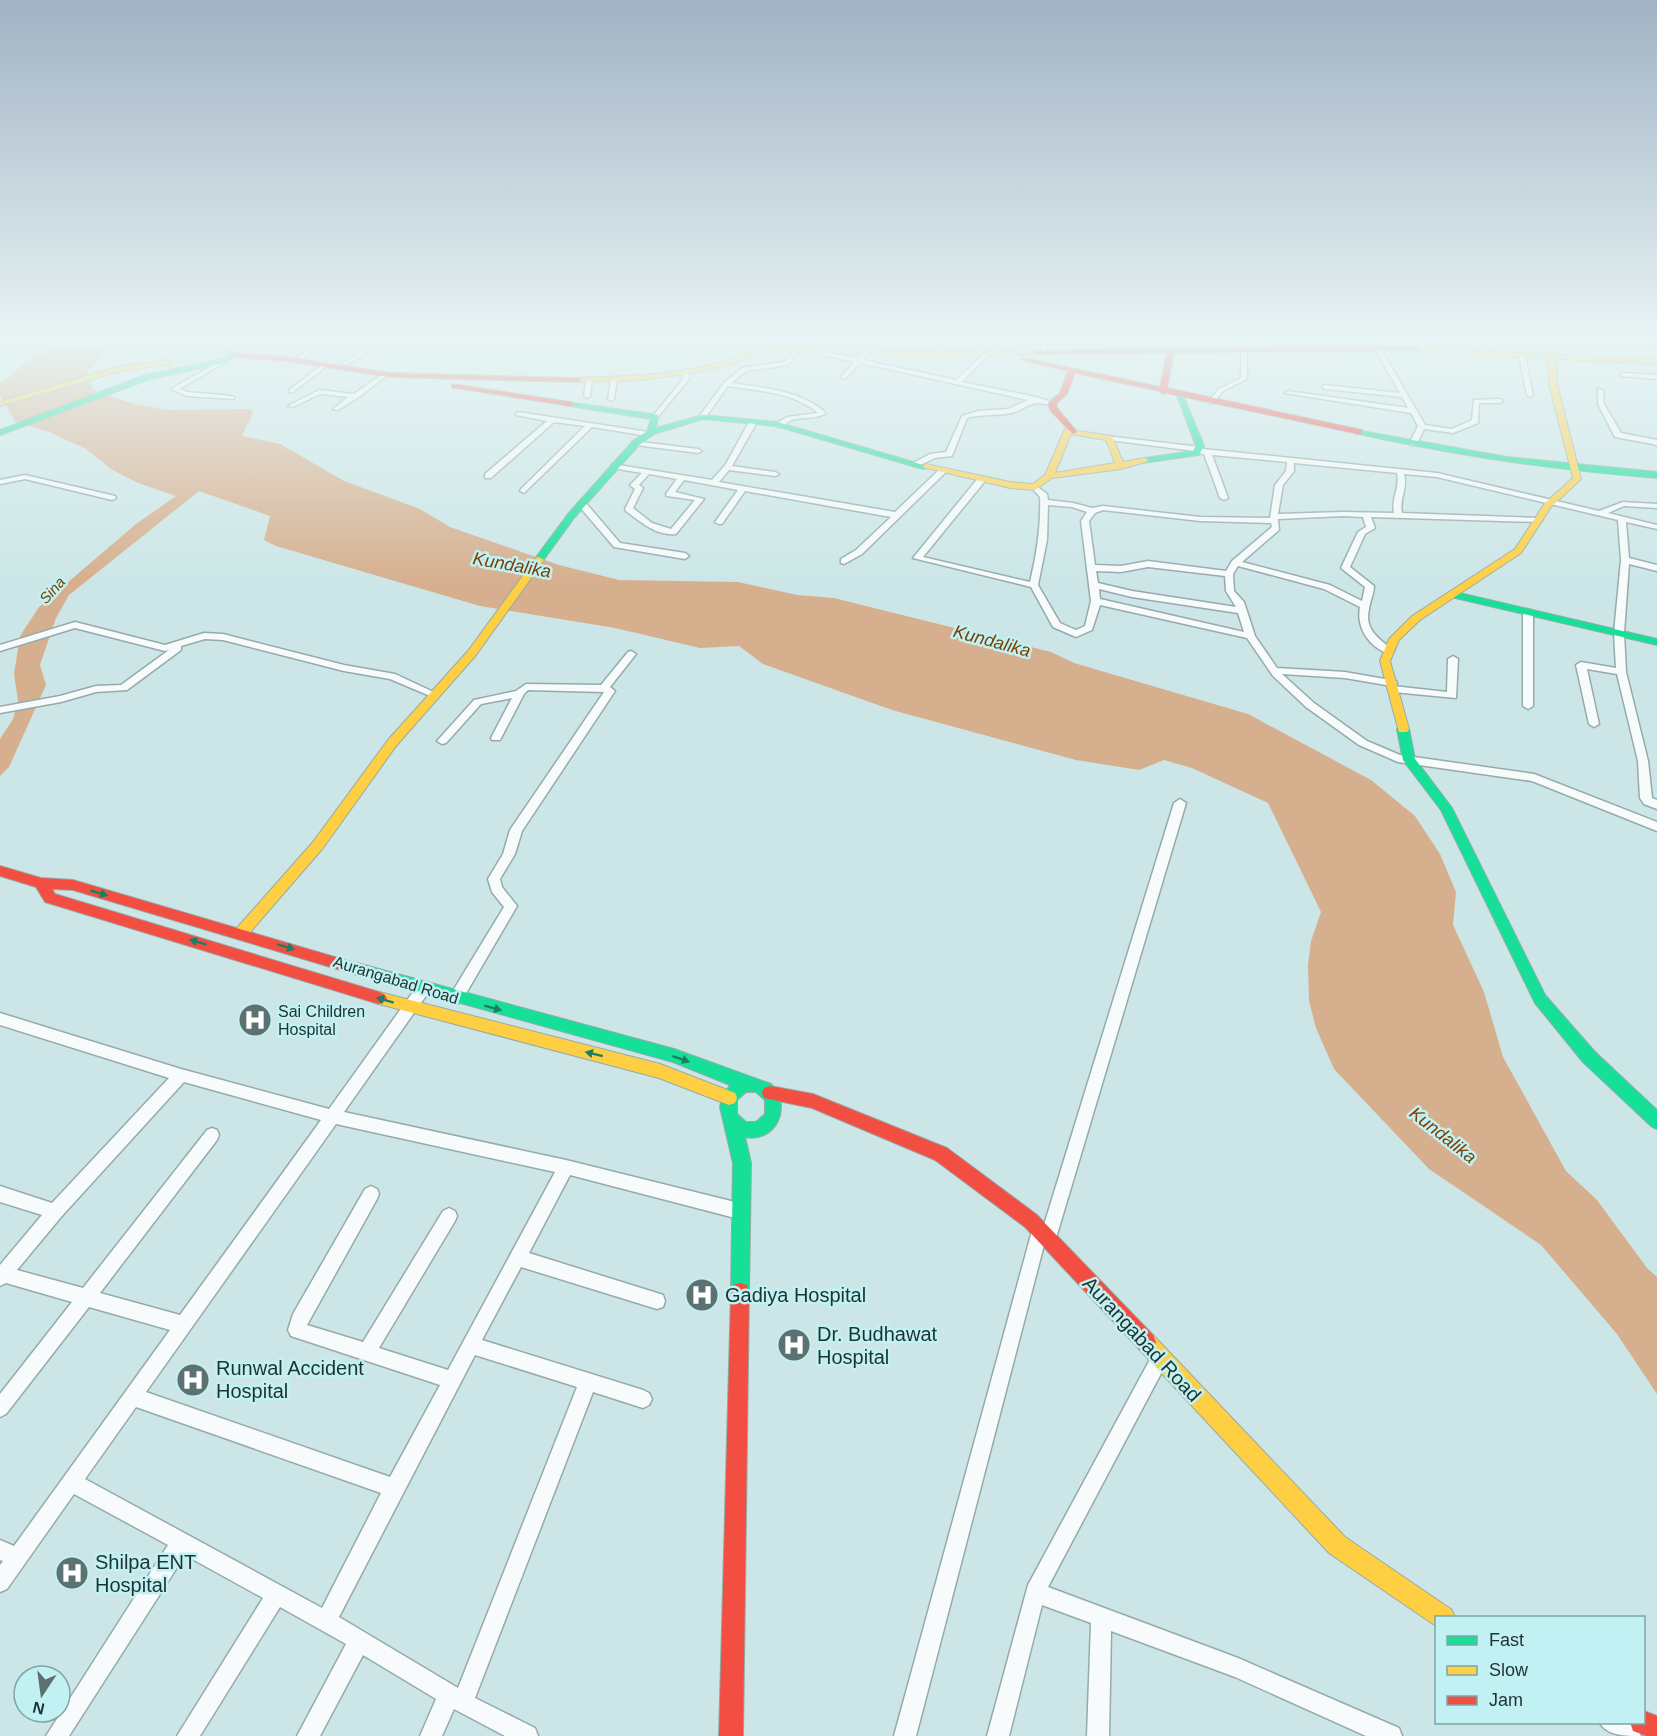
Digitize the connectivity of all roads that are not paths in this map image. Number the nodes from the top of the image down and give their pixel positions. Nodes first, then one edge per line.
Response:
1 (29, 421) edge
2 (551, 421) edge
3 (565, 421) edge
4 (653, 421) edge
5 (676, 421) edge
6 (685, 421) edge
7 (743, 421) edge
8 (783, 421) edge
9 (962, 421) edge
10 (1064, 421) edge
11 (1191, 421) edge
12 (1303, 421) edge
13 (1418, 421) edge
14 (1475, 421) edge
15 (1562, 421) edge
16 (1610, 421) edge
17 (681, 422) junction
18 (753, 422) junction
19 (590, 425) junction
20 (780, 425) junction
21 (1422, 427) junction
22 (1073, 432) junction
23 (0, 433) edge
24 (649, 433) junction
25 (1108, 438) junction
26 (1657, 442) edge
27 (636, 443) junction
28 (1413, 444) junction
29 (698, 451) dead end
30 (1202, 451) junction
31 (1291, 459) junction
32 (916, 465) junction
33 (615, 466) junction
34 (1121, 466) junction
35 (727, 467) junction
36 (1574, 470) junction
37 (943, 471) junction
38 (1400, 471) junction
39 (647, 472) junction
40 (775, 474) dead end
41 (1657, 475) edge
42 (488, 476) dead end
43 (1049, 476) junction
44 (682, 477) junction
45 (982, 479) junction
46 (0, 482) edge
47 (714, 483) junction
48 (744, 487) junction
49 (1035, 487) junction
50 (524, 491) dead end
51 (112, 498) dead end
52 (1224, 498) dead end
53 (1045, 502) junction
54 (582, 504) junction
55 (1549, 504) junction
56 (1657, 506) edge
57 (1092, 511) junction
58 (1598, 514) junction
59 (896, 515) junction
60 (1366, 515) junction
61 (1398, 515) junction
62 (1274, 519) junction
63 (1622, 519) junction
64 (1538, 520) junction
65 (719, 522) dead end
66 (1657, 527) edge
67 (685, 556) dead end
68 (1625, 560) junction
69 (844, 561) dead end
70 (1235, 563) junction
71 (1093, 568) junction
72 (1657, 568) edge
73 (1229, 574) junction
74 (1034, 585) junction
75 (1095, 585) junction
76 (1455, 595) junction
77 (1096, 602) junction
78 (1365, 606) junction
79 (1242, 611) junction
80 (1528, 612) junction
81 (1619, 633) junction
82 (1250, 636) junction
83 (1657, 642) edge
84 (182, 644) junction
85 (2, 647) edge
86 (1389, 651) junction
87 (631, 654) dead end
88 (1453, 659) dead end
89 (1274, 671) junction
90 (1621, 672) junction
91 (1393, 686) junction
92 (604, 688) junction
93 (519, 693) junction
94 (435, 695) junction
95 (1528, 706) dead end
96 (2, 709) edge
97 (1594, 724) dead end
98 (496, 738) dead end
99 (442, 741) dead end
100 (1409, 760) junction
101 (1180, 803) dead end
102 (1657, 805) edge
103 (1657, 827) edge
104 (0, 872) edge
105 (41, 883) junction
106 (241, 933) junction
107 (423, 989) junction
108 (456, 998) junction
109 (410, 1007) junction
110 (1, 1022) edge
111 (181, 1075) junction
112 (749, 1085) junction
113 (770, 1093) junction
114 (729, 1098) junction
115 (813, 1101) junction
116 (774, 1114) junction
117 (333, 1116) junction
118 (1657, 1121) edge
119 (733, 1123) junction
120 (763, 1126) junction
121 (212, 1135) dead end
122 (742, 1163) junction
123 (566, 1167) junction
124 (0, 1194) edge
125 (371, 1194) dead end
126 (739, 1211) junction
127 (55, 1212) junction
128 (449, 1216) dead end
129 (1044, 1234) junction
130 (518, 1257) junction
131 (2, 1276) edge
132 (86, 1297) junction
133 (657, 1301) dead end
134 (184, 1325) junction
135 (470, 1345) junction
136 (366, 1353) junction
137 (1160, 1358) junction
138 (452, 1380) junction
139 (588, 1382) junction
140 (133, 1397) junction
141 (643, 1399) dead end
142 (0, 1408) edge
143 (72, 1482) junction
144 (394, 1488) junction
145 (182, 1542) junction
146 (9, 1554) edge
147 (0, 1582) edge
148 (1035, 1592) junction
149 (277, 1594) junction
150 (1443, 1616) edge
151 (1101, 1619) junction
152 (326, 1621) junction
153 (359, 1641) junction
154 (456, 1698) junction
155 (1613, 1724) edge
156 (57, 1736) edge
157 (188, 1736) edge
158 (308, 1736) edge
159 (430, 1736) edge
160 (526, 1736) edge
161 (731, 1736) edge
162 (905, 1736) edge
163 (998, 1736) edge
164 (1098, 1736) edge
165 (1391, 1736) edge
166 (1630, 1736) edge

1 - 23 main road
2 - 42 street
3 - 19 street
4 - 24 main road
5 - 17 main road
6 - 17 main road
7 - 18 main road
8 - 20 street
9 - 32 street
10 - 22 main road
11 - 30 main road
12 - 28 main road
13 - 21 street
14 - 21 street
15 - 36 main road
16 - 26 street
17 - 24 main road
18 - 20 main road
18 - 35 street
19 - 24 street
19 - 50 street
20 - 32 main road
21 - 28 street
22 - 25 main road
22 - 43 main road
24 - 27 main road
25 - 30 street
25 - 34 main road
27 - 29 street
27 - 33 main road
28 - 36 main road
30 - 31 street
30 - 34 main road
30 - 52 street
31 - 38 street
31 - 62 street
32 - 37 main road
33 - 39 street
33 - 54 main road
34 - 43 main road
35 - 40 street
35 - 47 street
36 - 41 main road
36 - 55 main road
37 - 45 main road
37 - 59 street
38 - 55 street
38 - 61 street
39 - 44 street
39 - 44 street
43 - 49 main road
44 - 47 street
45 - 49 main road
45 - 74 street
46 - 51 street
47 - 48 street
48 - 59 street
48 - 65 street
49 - 53 street
53 - 57 street
53 - 74 street
54 - 67 street
54 - 94 main road
55 - 58 street
55 - 64 main road
56 - 58 street
57 - 62 street
57 - 71 street
58 - 63 street
59 - 69 street
60 - 61 street
60 - 62 street
60 - 78 street
61 - 64 street
62 - 70 street
63 - 66 street
63 - 68 street
64 - 76 main road
68 - 72 street
68 - 81 street
70 - 73 street
70 - 78 street
71 - 73 street
71 - 75 street
73 - 79 street
74 - 77 street
75 - 77 street
75 - 79 street
76 - 80 main road
76 - 86 main road
77 - 82 street
78 - 86 street
79 - 82 street
80 - 81 main road
80 - 95 street
81 - 83 main road
81 - 90 street
82 - 89 street
84 - 85 street
84 - 94 street
84 - 96 street
86 - 91 main road
87 - 92 street
88 - 91 street
89 - 91 street
89 - 100 street
90 - 97 street
90 - 102 street
91 - 100 main road
92 - 93 street
92 - 108 street
93 - 98 street
93 - 99 street
94 - 106 main road
100 - 103 street
100 - 118 main road
101 - 129 street
104 - 105 main road, Aurangabad Road
105 -> 106 main road, Aurangabad Road
109 -> 105 main road, Aurangabad Road
106 -> 107 main road, Aurangabad Road
107 - 108 main road, Aurangabad Road
107 - 109 street
108 -> 112 main road, Aurangabad Road
114 -> 109 main road, Aurangabad Road
109 - 117 street
110 - 111 street
111 - 117 street
111 - 127 street
112 - 113 main road
112 - 114 main road
113 - 115 main road, Aurangabad Road
113 - 116 main road
114 - 119 main road
115 - 116 main road
115 - 129 main road, Aurangabad Road
116 - 120 main road
117 - 123 street
117 - 134 street
119 - 120 main road
119 - 122 main road
120 - 122 main road
121 - 132 street
122 - 126 main road
123 - 126 street
123 - 130 street
124 - 127 street
125 - 136 street
126 - 161 main road
127 - 131 street
128 - 136 street
129 - 137 main road, Aurangabad Road
129 - 162 street
130 - 133 street
130 - 135 street
131 - 132 street
132 - 134 street
132 - 142 street
134 - 140 street
135 - 138 street
135 - 139 street
136 - 138 street
137 - 148 street
137 - 150 main road, Aurangabad Road
138 - 144 street
139 - 141 street
139 - 154 street
140 - 143 street
140 - 144 street
143 - 145 street
143 - 146 street
144 - 152 street
145 - 149 street
145 - 156 street
146 - 147 street
148 - 151 street
148 - 163 street
149 - 152 street
149 - 157 street
151 - 164 street
151 - 165 street
152 - 153 street
153 - 154 street
153 - 158 street
154 - 159 street
154 - 160 street
155 - 166 street

